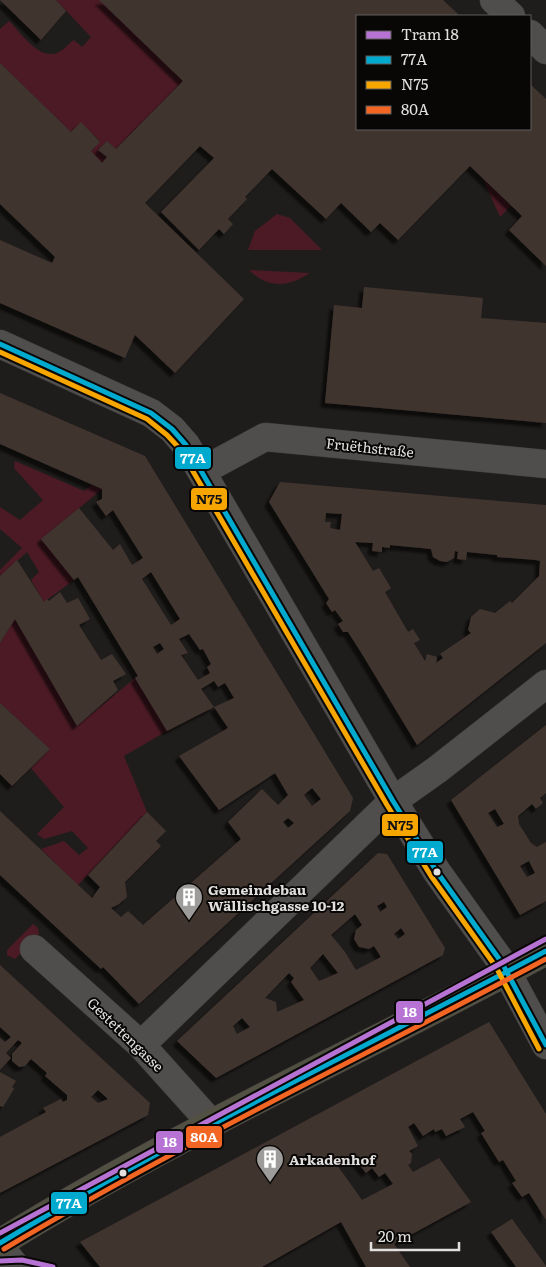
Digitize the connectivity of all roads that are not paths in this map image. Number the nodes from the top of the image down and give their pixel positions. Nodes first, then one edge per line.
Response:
1 (494, 0) edge
2 (510, 15) edge
3 (531, 35) edge
4 (546, 50) edge
5 (0, 344) edge
6 (546, 464) edge
7 (202, 471) junction
8 (546, 684) edge
9 (393, 801) junction
10 (34, 949) dead end
11 (546, 951) edge
12 (506, 972) junction
13 (141, 1045) junction
14 (546, 1045) edge
15 (212, 1124) junction
16 (0, 1243) edge
17 (0, 1247) edge
18 (16, 1267) edge

1 - 2 street
3 - 4 street
5 - 7 street
6 - 7 street, Fruëthstraße
7 - 9 street
8 - 9 street
9 - 12 street
9 - 13 street
10 - 13 street, Gestettengasse
11 - 12 main road
12 - 14 street
12 - 15 main road
13 - 15 street, Gestettengasse
15 - 16 main road
17 - 18 street

